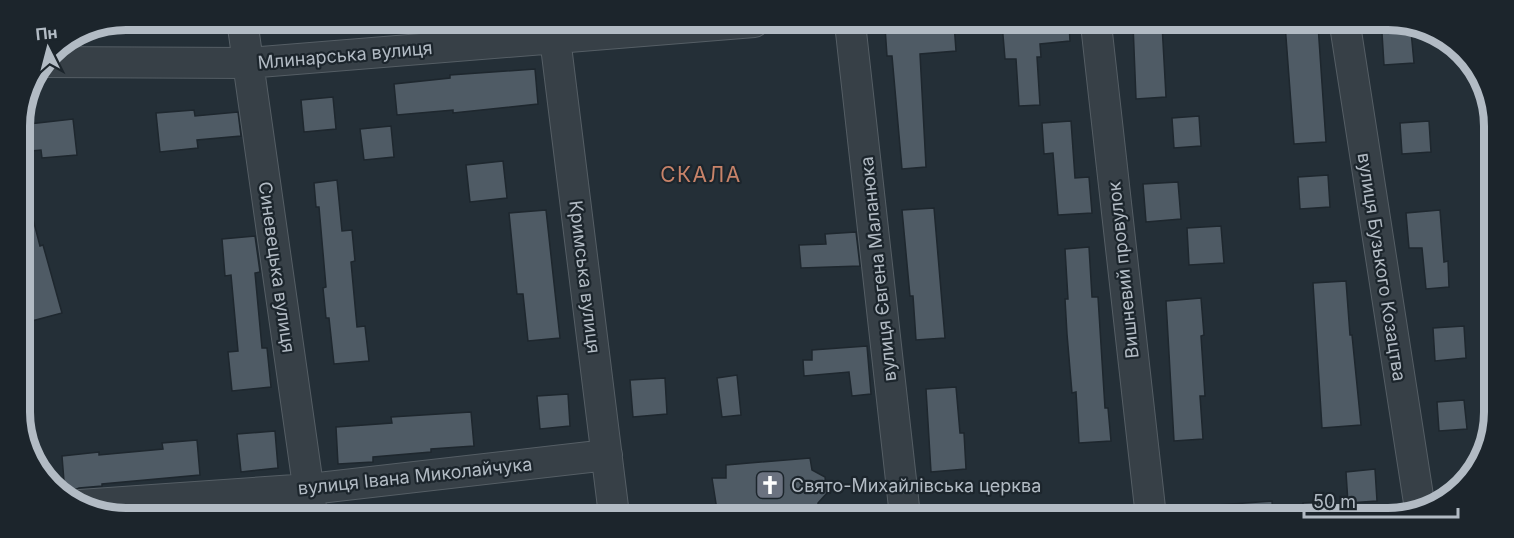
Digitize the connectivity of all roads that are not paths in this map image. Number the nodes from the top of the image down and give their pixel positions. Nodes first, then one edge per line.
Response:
1 (243, 30) edge
2 (654, 30) edge
3 (851, 30) edge
4 (1097, 30) edge
5 (1346, 30) edge
6 (555, 38) junction
7 (78, 62) edge
8 (248, 63) junction
9 (607, 455) junction
10 (311, 501) edge
11 (1419, 503) edge
12 (100, 505) edge
13 (613, 508) edge
14 (904, 508) edge
15 (1150, 508) edge

1 - 8 street, Синевецька вулиця
2 - 6 street, Млинарська вулиця
3 - 14 street, вулиця Євгена Маланюка
4 - 15 street, Вишневий провулок
5 - 11 street, вулиця Бузького Козацтва
6 - 8 street, Млинарська вулиця
6 - 9 street, Кримська вулиця
7 - 8 street, Млинарська вулиця
8 - 10 street, Синевецька вулиця
9 - 10 street, вулиця Івана Миколайчука
9 - 13 street, Кримська вулиця
10 - 12 street, вулиця Івана Миколайчука

